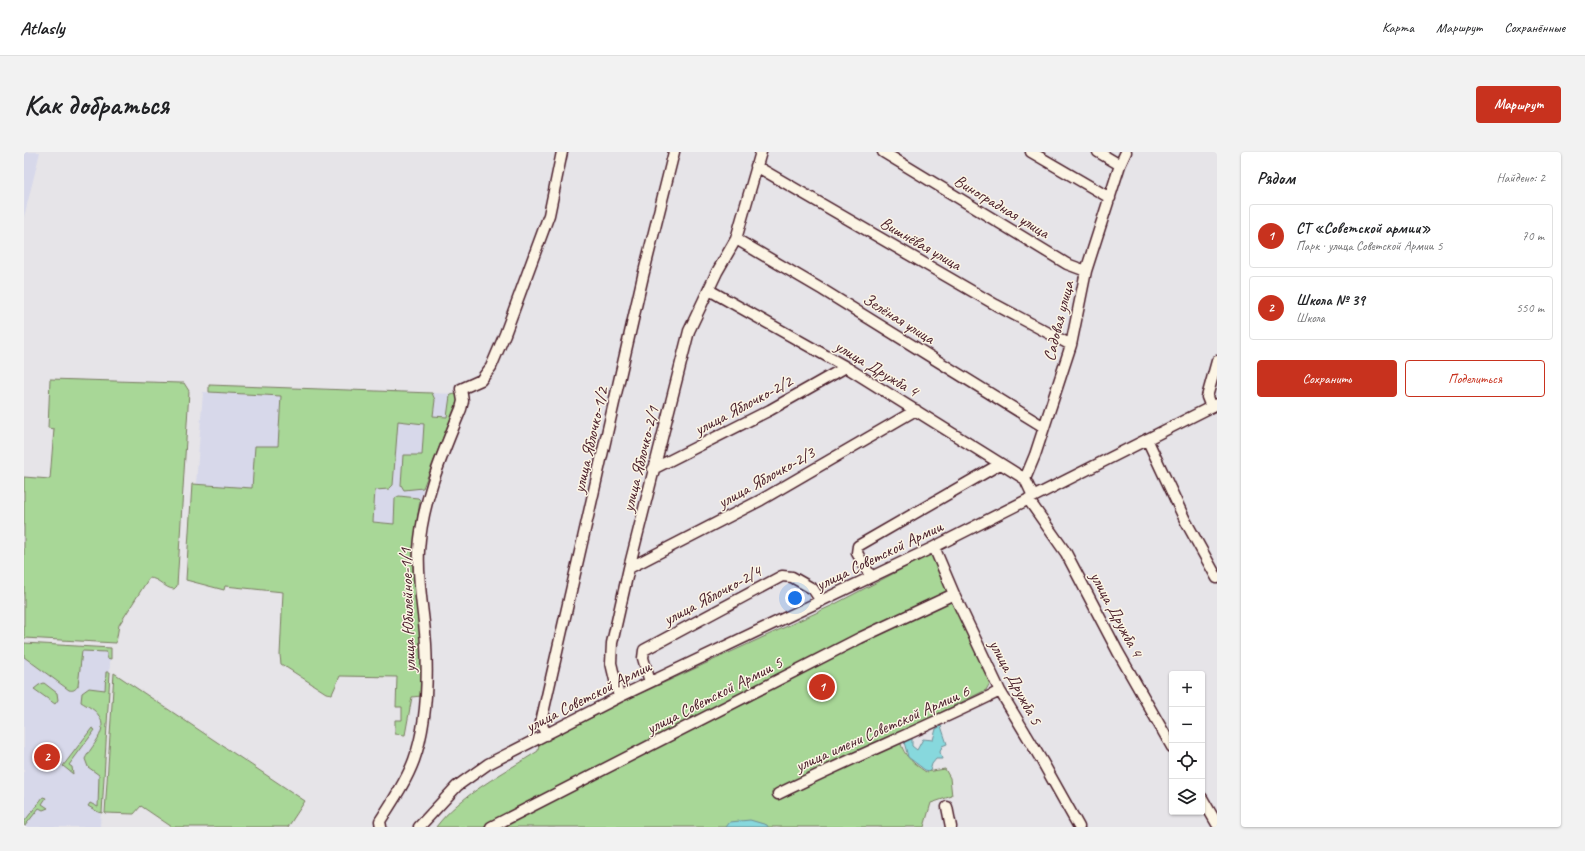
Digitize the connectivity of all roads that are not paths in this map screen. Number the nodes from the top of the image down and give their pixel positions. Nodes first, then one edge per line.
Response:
1 (562, 152) edge
2 (674, 152) edge
3 (761, 152) edge
4 (883, 152) edge
5 (1031, 152) edge
6 (1098, 152) edge
7 (1126, 152) edge
8 (1120, 165) junction
9 (756, 166) junction
10 (1110, 198) junction
11 (736, 239) junction
12 (1086, 271) junction
13 (709, 290) junction
14 (1071, 345) junction
15 (1217, 361) edge
16 (846, 367) junction
17 (1214, 405) edge
18 (916, 410) junction
19 (1044, 427) junction
20 (1147, 439) junction
21 (1000, 464) junction
22 (653, 469) junction
23 (1025, 480) junction
24 (1030, 498) junction
25 (934, 547) junction
26 (629, 568) junction
27 (871, 577) junction
28 (1217, 578) edge
29 (954, 594) junction
30 (821, 601) junction
31 (650, 682) junction
32 (1000, 691) junction
33 (618, 697) junction
34 (546, 735) junction
35 (1170, 743) edge
36 (778, 794) dead end
37 (1205, 803) edge
38 (947, 807) dead end
39 (1217, 824) edge
40 (381, 827) edge
41 (419, 827) edge
42 (491, 827) edge
43 (951, 827) edge
44 (1079, 827) edge

1 - 40 street, улица Юбилейное-1/1
2 - 34 street, улица Яблочко-1/2
3 - 9 street, улица Яблочко-2/1
4 - 12 street, Виноградная улица
5 - 10 street
6 - 8 street
7 - 8 street, Садовая улица
8 - 10 street, Садовая улица
9 - 11 street, улица Яблочко-2/1
9 - 14 street, Вишнёвая улица
10 - 12 street, Садовая улица
11 - 13 street, улица Яблочко-2/1
11 - 19 street, Зелёная улица
12 - 14 street, Садовая улица
13 - 16 street, улица Дружба 4
13 - 22 street, улица Яблочко-2/1
14 - 19 street, Садовая улица
15 - 17 street
16 - 18 street, улица Дружба 4
16 - 22 street, улица Яблочко-2/2
17 - 20 street, улица Советской Армии
18 - 21 street, улица Дружба 4
18 - 26 street, улица Яблочко-2/3
19 - 23 street, Садовая улица
20 - 24 street, улица Советской Армии
20 - 28 street
21 - 23 street, улица Дружба 4
21 - 27 street
22 - 26 street, улица Яблочко-2/1
23 - 24 street
24 - 25 street, улица Советской Армии
24 - 35 street, улица Дружба 4
25 - 27 street, улица Советской Армии
25 - 29 street, улица Дружба 5
26 - 33 street, улица Яблочко-2/1
27 - 30 street, улица Советской Армии
29 - 32 street, улица Дружба 5
29 - 42 street, улица Советской Армии 5
30 - 31 street, улица Советской Армии
30 - 31 street, улица Яблочко-2/4
31 - 33 street, улица Советской Армии
32 - 36 street, улица имени Советской Армии 6
32 - 44 street, улица Дружба 5
33 - 34 street, улица Советской Армии
34 - 41 street, улица Советской Армии
37 - 39 street
38 - 43 street

